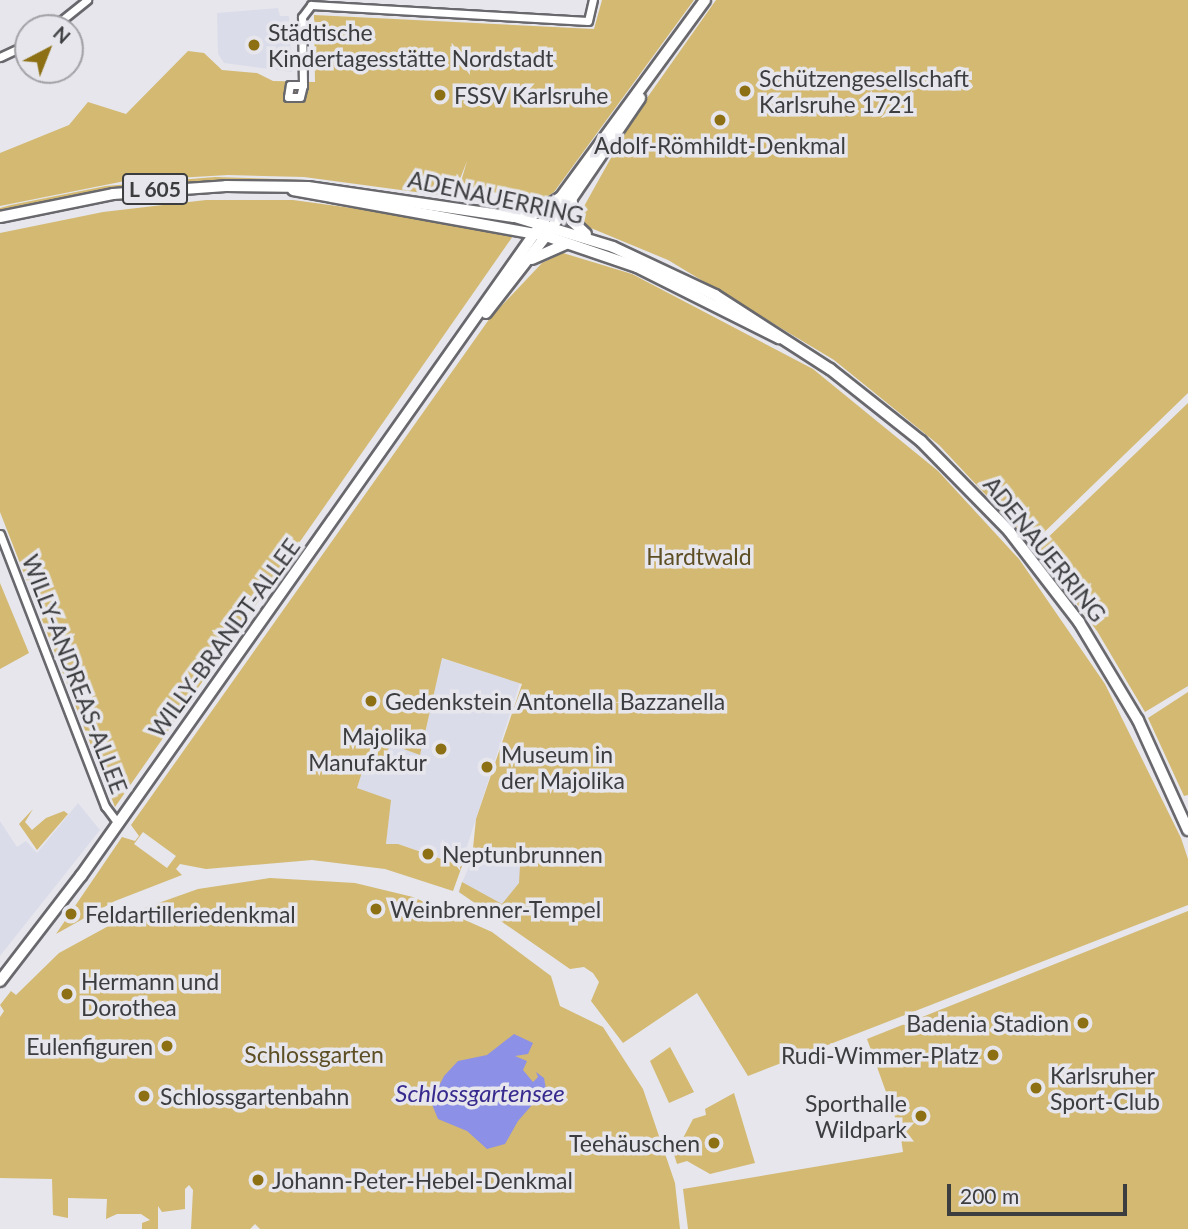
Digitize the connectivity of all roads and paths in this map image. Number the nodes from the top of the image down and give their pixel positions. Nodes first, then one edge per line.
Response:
1 (87, 0) edge
2 (593, 0) edge
3 (705, 0) edge
4 (70, 14) edge
5 (303, 85) dead end
6 (280, 187) junction
7 (566, 200) junction
8 (0, 217) edge
9 (514, 217) junction
10 (553, 227) junction
11 (541, 231) junction
12 (592, 239) junction
13 (571, 243) junction
14 (523, 265) junction
15 (474, 325) junction
16 (802, 349) junction
17 (0, 534) edge
18 (118, 823) junction
19 (1188, 831) edge
20 (2, 974) edge

1 - 4 street
2 - 5 street
3 - 7 main road, WILLY-BRANDT-ALLEE
6 - 8 main road, ADENAUERRING / L 605
6 - 9 main road, ADENAUERRING / L 605
6 - 11 main road, ADENAUERRING / L 605
7 - 9 main road
7 - 10 main road, WILLY-BRANDT-ALLEE
7 - 11 main road, WILLY-BRANDT-ALLEE
7 - 12 main road
9 - 11 main road, ADENAUERRING / L 605
10 - 11 main road, WILLY-BRANDT-ALLEE
10 - 12 main road, ADENAUERRING
11 - 13 main road, ADENAUERRING
11 - 14 main road, WILLY-BRANDT-ALLEE
11 - 15 main road, WILLY-BRANDT-ALLEE
12 - 16 main road, ADENAUERRING
13 - 14 main road
13 - 16 main road, ADENAUERRING
14 - 15 main road, WILLY-BRANDT-ALLEE
15 - 18 main road, WILLY-BRANDT-ALLEE
16 - 19 main road, ADENAUERRING
17 - 18 street, WILLY-ANDREAS-ALLEE
18 - 20 main road, WILLY-BRANDT-ALLEE

